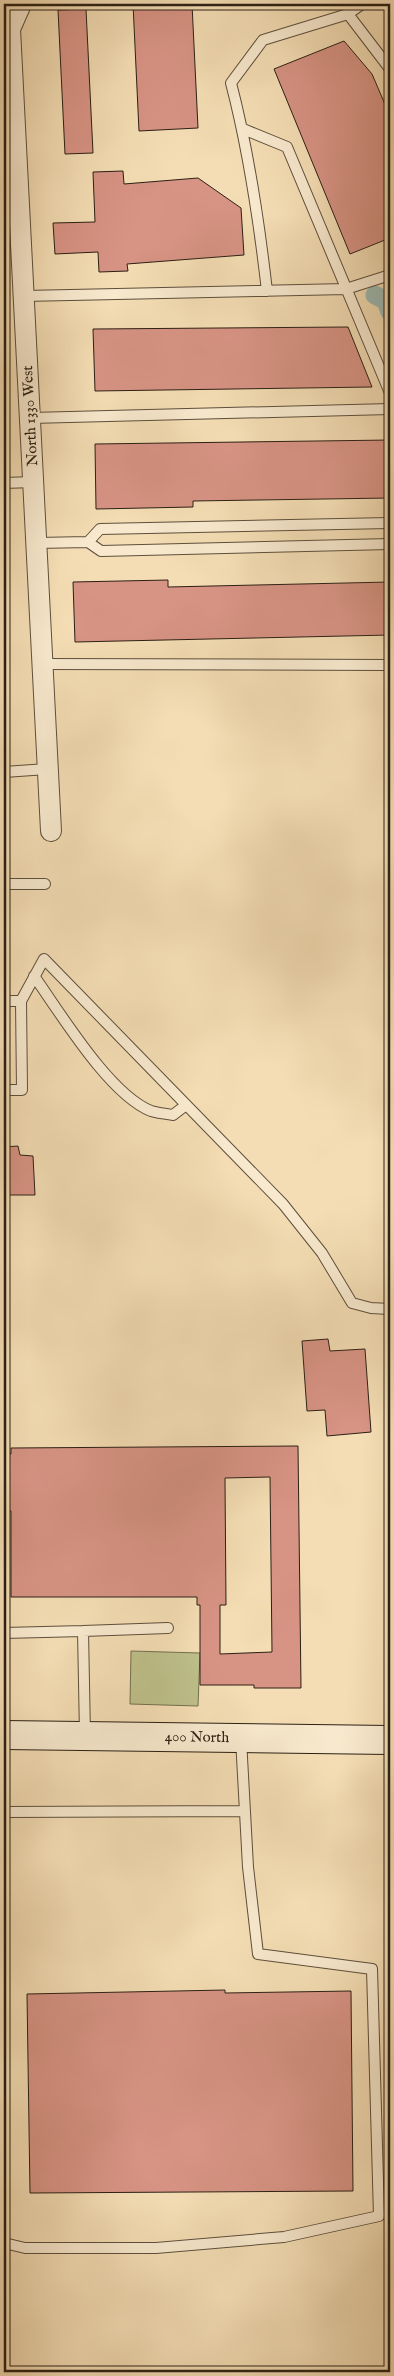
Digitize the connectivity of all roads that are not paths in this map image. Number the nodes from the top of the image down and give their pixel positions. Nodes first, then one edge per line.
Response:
1 (21, 4) edge
2 (362, 4) edge
3 (348, 14) junction
4 (390, 69) edge
5 (243, 129) junction
6 (390, 275) edge
7 (346, 289) junction
8 (267, 291) junction
9 (24, 296) junction
10 (390, 394) edge
11 (390, 409) edge
12 (30, 418) junction
13 (33, 482) junction
14 (4, 484) edge
15 (390, 523) edge
16 (88, 542) junction
17 (36, 543) junction
18 (390, 544) edge
19 (42, 664) junction
20 (390, 665) edge
21 (47, 769) junction
22 (4, 772) edge
23 (50, 831) dead end
24 (4, 884) edge
25 (44, 884) dead end
26 (34, 976) junction
27 (4, 1001) edge
28 (20, 1001) junction
29 (4, 1090) edge
30 (186, 1105) junction
31 (390, 1309) edge
32 (168, 1628) dead end
33 (83, 1631) junction
34 (4, 1633) edge
35 (4, 1735) edge
36 (84, 1736) junction
37 (241, 1738) junction
38 (390, 1740) edge
39 (245, 1811) junction
40 (4, 1812) edge
41 (4, 2243) edge

1 - 9 street, North 1330 West
2 - 3 lane
3 - 4 lane
3 - 5 lane
5 - 7 lane
5 - 8 lane
6 - 7 lane
7 - 8 lane
7 - 10 lane
8 - 9 lane
9 - 12 street, North 1330 West
11 - 12 lane
12 - 13 street, North 1330 West
13 - 14 lane
13 - 17 street, North 1330 West
15 - 16 lane
16 - 17 lane
16 - 18 lane
17 - 19 street, North 1330 West
19 - 20 lane
19 - 21 street, North 1330 West
21 - 22 lane
21 - 23 street, North 1330 West
24 - 25 lane
26 - 28 lane
26 - 30 lane
26 - 30 lane
27 - 28 lane
28 - 29 lane
30 - 31 lane
32 - 33 lane
33 - 34 lane
33 - 36 lane
35 - 36 main road, 400 North
36 - 37 main road, 400 North
37 - 38 main road, 400 North
37 - 39 lane
39 - 40 lane
39 - 41 lane

